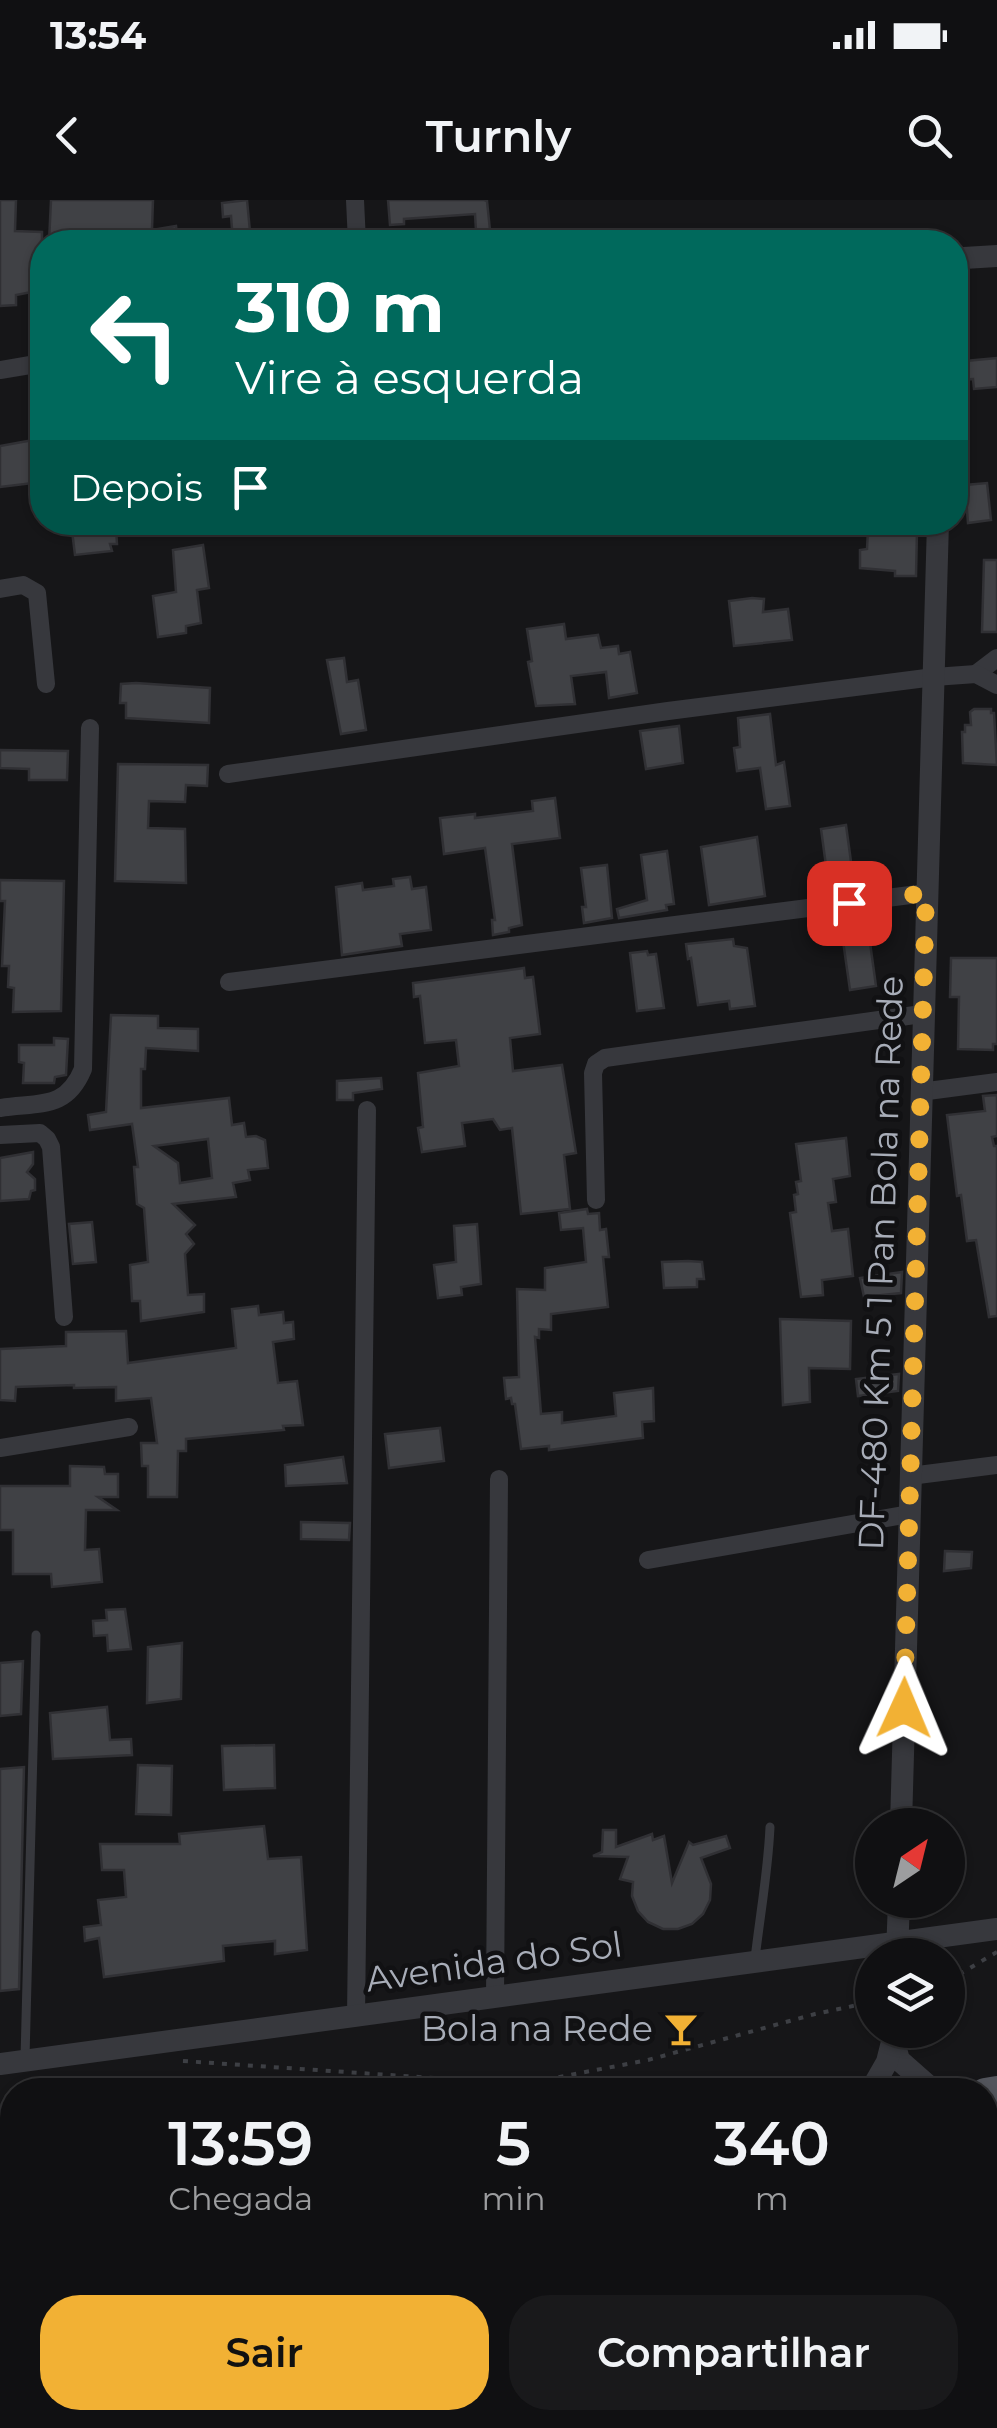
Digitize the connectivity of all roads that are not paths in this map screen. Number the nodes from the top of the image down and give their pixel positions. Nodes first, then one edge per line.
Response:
1 (355, 200) edge
2 (357, 230) edge
3 (997, 256) edge
4 (968, 258) edge
5 (30, 365) edge
6 (0, 370) edge
7 (938, 535) edge
8 (0, 588) edge
9 (997, 658) edge
10 (976, 674) junction
11 (934, 677) junction
12 (46, 684) dead end
13 (997, 684) edge
14 (90, 728) dead end
15 (228, 774) dead end
16 (926, 893) junction
17 (229, 982) dead end
18 (922, 1014) junction
19 (997, 1082) edge
20 (920, 1092) junction
21 (0, 1108) edge
22 (368, 1110) dead end
23 (0, 1136) edge
24 (596, 1200) dead end
25 (64, 1317) dead end
26 (129, 1427) dead end
27 (0, 1448) edge
28 (997, 1466) edge
29 (910, 1476) junction
30 (499, 1478) dead end
31 (909, 1514) junction
32 (648, 1560) dead end
33 (36, 1636) dead end
34 (901, 1808) edge
35 (770, 1827) dead end
36 (997, 1928) edge
37 (950, 1938) edge
38 (855, 1953) edge
39 (755, 1962) junction
40 (495, 1998) junction
41 (356, 2017) junction
42 (890, 2048) edge
43 (897, 2048) edge
44 (25, 2060) junction
45 (0, 2064) edge
46 (879, 2078) edge
47 (919, 2078) edge

1 - 2 street
3 - 4 street
5 - 6 street
7 - 11 street, DF-480 Km 5 1 Pan Bola na Rede
8 - 12 street
9 - 10 street
10 - 11 street
10 - 13 street
11 - 15 street
11 - 16 street, DF-480 Km 5 1 Pan Bola na Rede
14 - 21 street
16 - 17 street
16 - 18 street, DF-480 Km 5 1 Pan Bola na Rede
18 - 20 street, DF-480 Km 5 1 Pan Bola na Rede
18 - 24 street
19 - 20 street
20 - 29 street, DF-480 Km 5 1 Pan Bola na Rede
22 - 41 street
23 - 25 street
26 - 27 street
28 - 29 street
29 - 31 street, DF-480 Km 5 1 Pan Bola na Rede
30 - 40 street
31 - 32 street
31 - 34 street, DF-480 Km 5 1 Pan Bola na Rede
33 - 44 lane
35 - 39 lane
36 - 37 street, Avenida do Sol
38 - 39 street, Avenida do Sol
39 - 40 street, Avenida do Sol
40 - 41 street, Avenida do Sol
41 - 44 street, Avenida do Sol
42 - 46 street
43 - 47 street
44 - 45 street, Avenida do Sol

